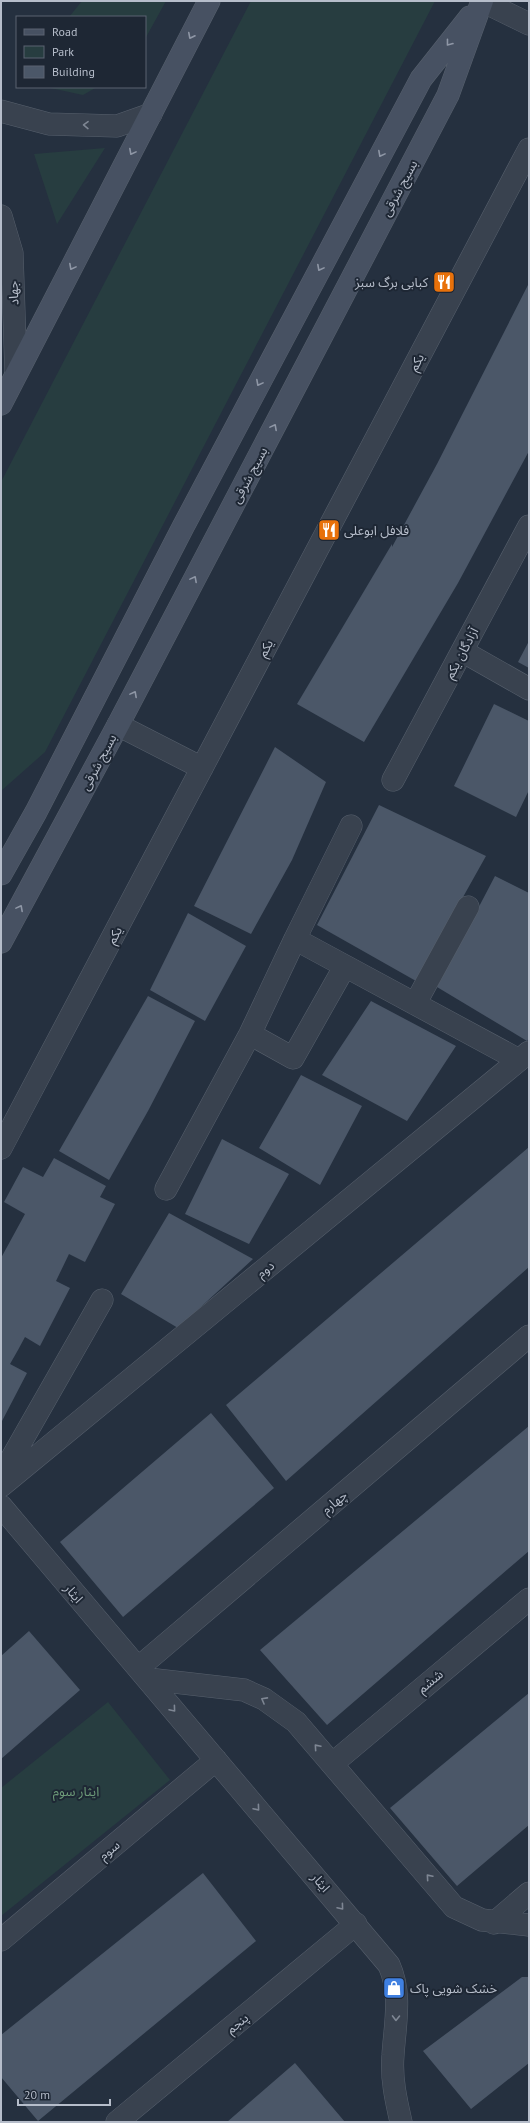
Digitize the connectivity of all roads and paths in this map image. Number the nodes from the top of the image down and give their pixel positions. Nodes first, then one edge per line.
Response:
1 (209, 1) edge
2 (482, 1) edge
3 (529, 24) edge
4 (1, 111) edge
5 (151, 114) junction
6 (529, 149) edge
7 (1, 216) edge
8 (7, 251) edge
9 (16, 373) junction
10 (1, 404) edge
11 (529, 526) edge
12 (462, 652) junction
13 (529, 689) edge
14 (118, 725) junction
15 (202, 768) junction
16 (392, 780) dead end
17 (36, 812) junction
18 (351, 826) dead end
19 (63, 827) junction
20 (1, 874) edge
21 (468, 907) dead end
22 (295, 939) junction
23 (1, 942) edge
24 (345, 966) junction
25 (415, 1004) junction
26 (250, 1034) junction
27 (524, 1056) edge
28 (1, 1148) edge
29 (166, 1189) dead end
30 (102, 1300) dead end
31 (529, 1336) edge
32 (1, 1477) edge
33 (1, 1486) edge
34 (1, 1506) edge
35 (529, 1599) edge
36 (143, 1674) junction
37 (216, 1760) junction
38 (332, 1764) junction
39 (529, 1893) edge
40 (494, 1923) junction
41 (356, 1924) junction
42 (529, 1925) edge
43 (1, 1940) edge
44 (117, 2122) edge
45 (401, 2122) edge

1 -> 5 main road
2 - 3 street
14 -> 2 main road, بسیج شرقی
2 -> 17 main road
5 -> 4 street
5 -> 9 main road
6 - 15 street, یکم
7 - 8 street, جهاد
8 - 9 street, جهاد
9 - 10 main road
11 - 12 street, آزادگان یکم
12 - 13 street
12 - 16 street, آزادگان یکم
14 - 15 street
14 - 19 main road, بسیج شرقی
15 - 28 street, یکم
17 - 19 main road
17 - 20 main road
18 - 22 street
23 -> 19 main road, بسیج شرقی
21 - 25 street
22 - 24 street
22 - 26 street
24 - 25 street
24 - 26 street
25 - 27 street
26 - 29 street
27 - 33 street, دوم
30 - 32 street
31 - 36 street, چهارم
34 - 36 street, ایثار
35 - 38 street, ششم
36 -> 37 street, ایثار
38 -> 36 street
37 -> 41 street, ایثار
37 - 43 street, سوم
40 -> 38 street
39 - 40 street
40 - 42 street
41 - 44 street, پنجم
41 -> 45 street, ایثار

